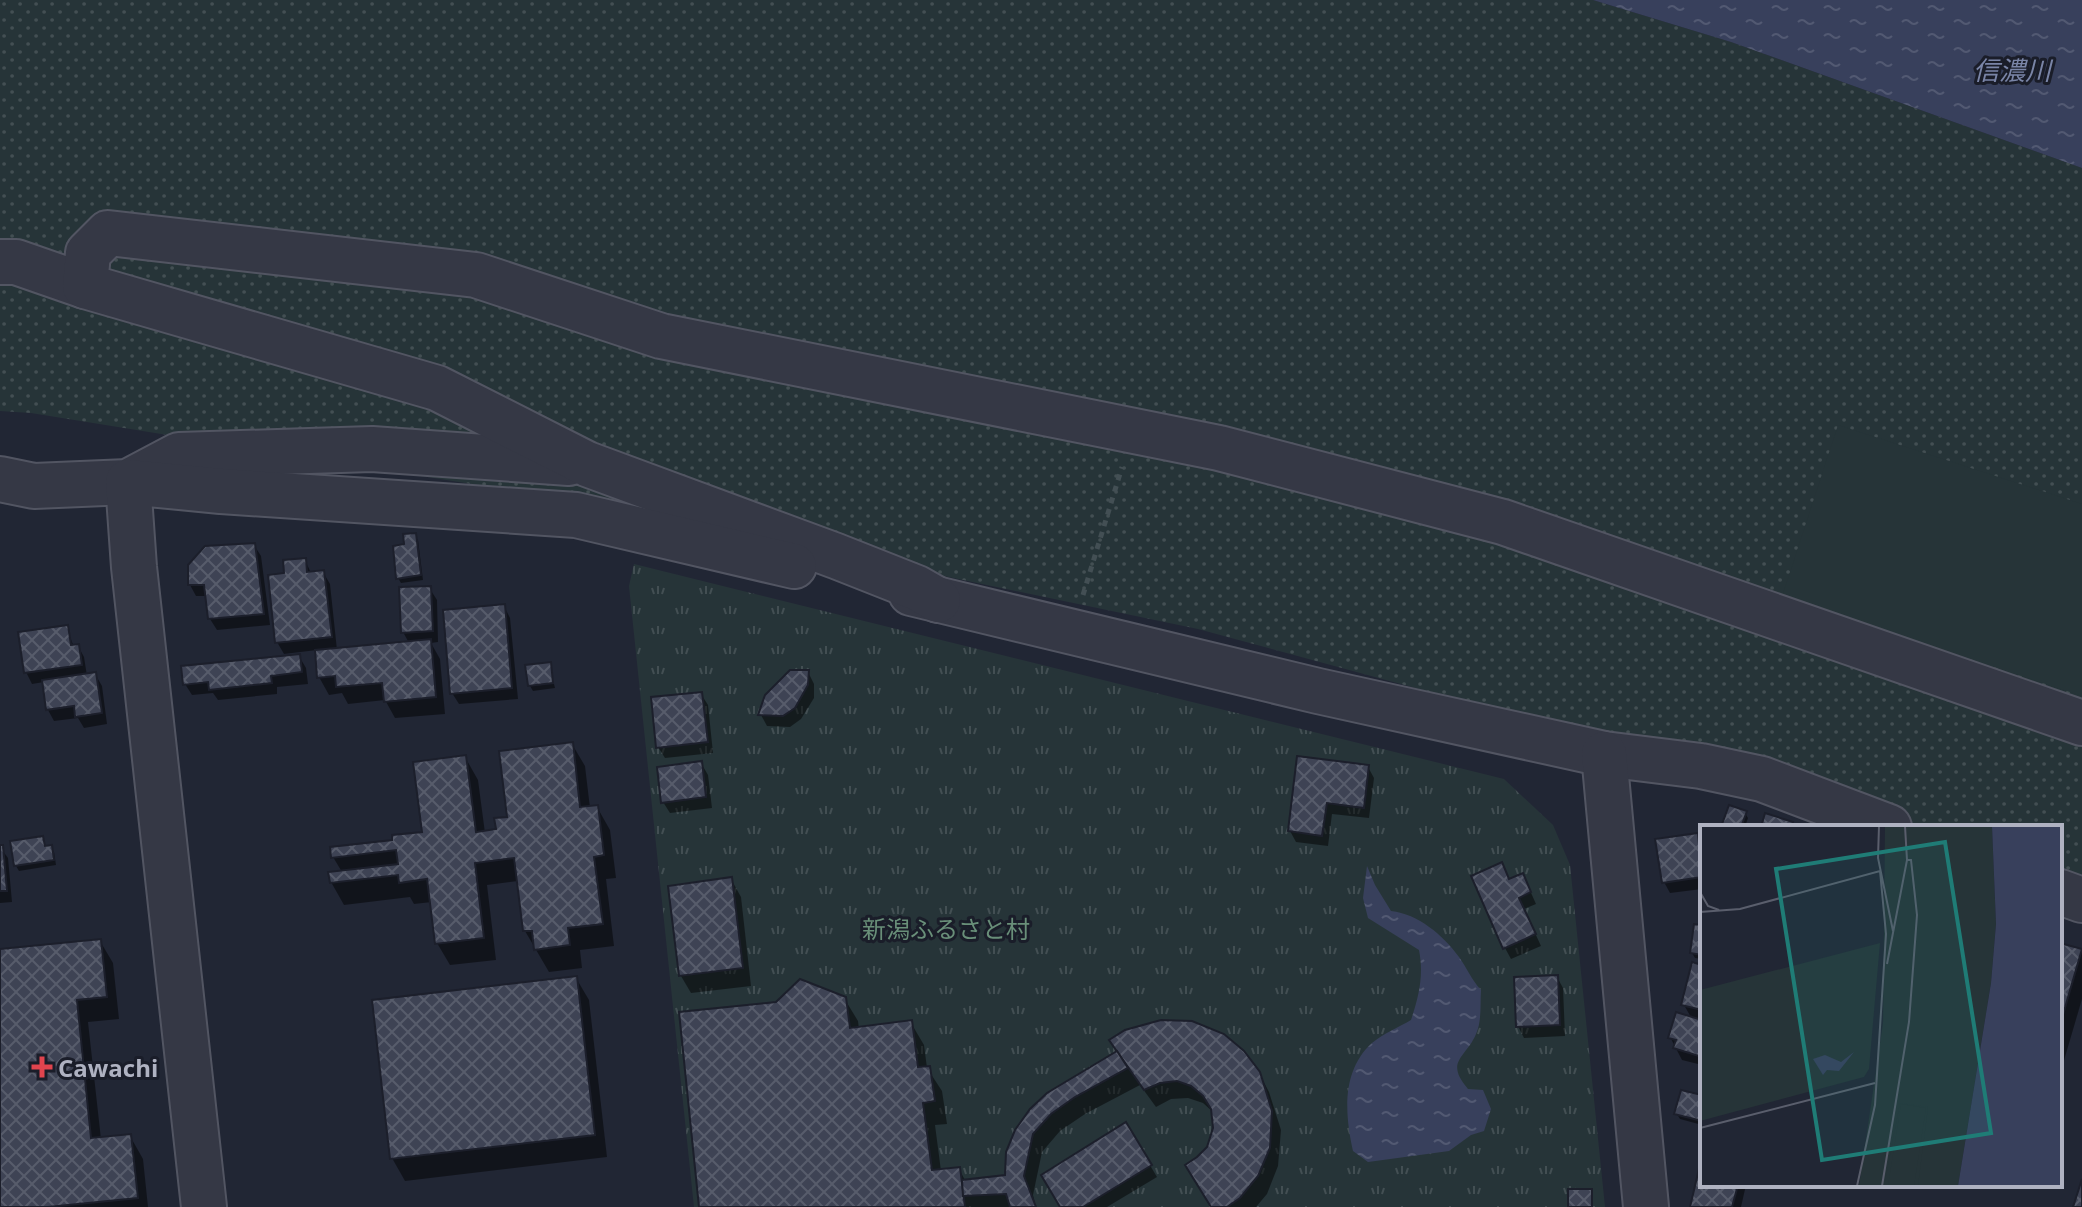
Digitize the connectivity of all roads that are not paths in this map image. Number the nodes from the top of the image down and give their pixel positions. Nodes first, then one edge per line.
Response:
1 (0, 262) edge
2 (85, 286) junction
3 (587, 464) junction
4 (0, 479) edge
5 (128, 482) junction
6 (938, 600) junction
7 (2082, 723) edge
8 (1604, 754) junction
9 (1884, 825) edge
10 (2062, 893) edge
11 (2082, 900) edge
12 (204, 1207) edge
13 (1646, 1207) edge

1 - 2 street
2 - 3 street
2 - 7 street
3 - 5 street
3 - 6 street
4 - 5 street
5 - 6 street
5 - 12 street
6 - 8 street
8 - 9 street
8 - 13 street
10 - 11 street

